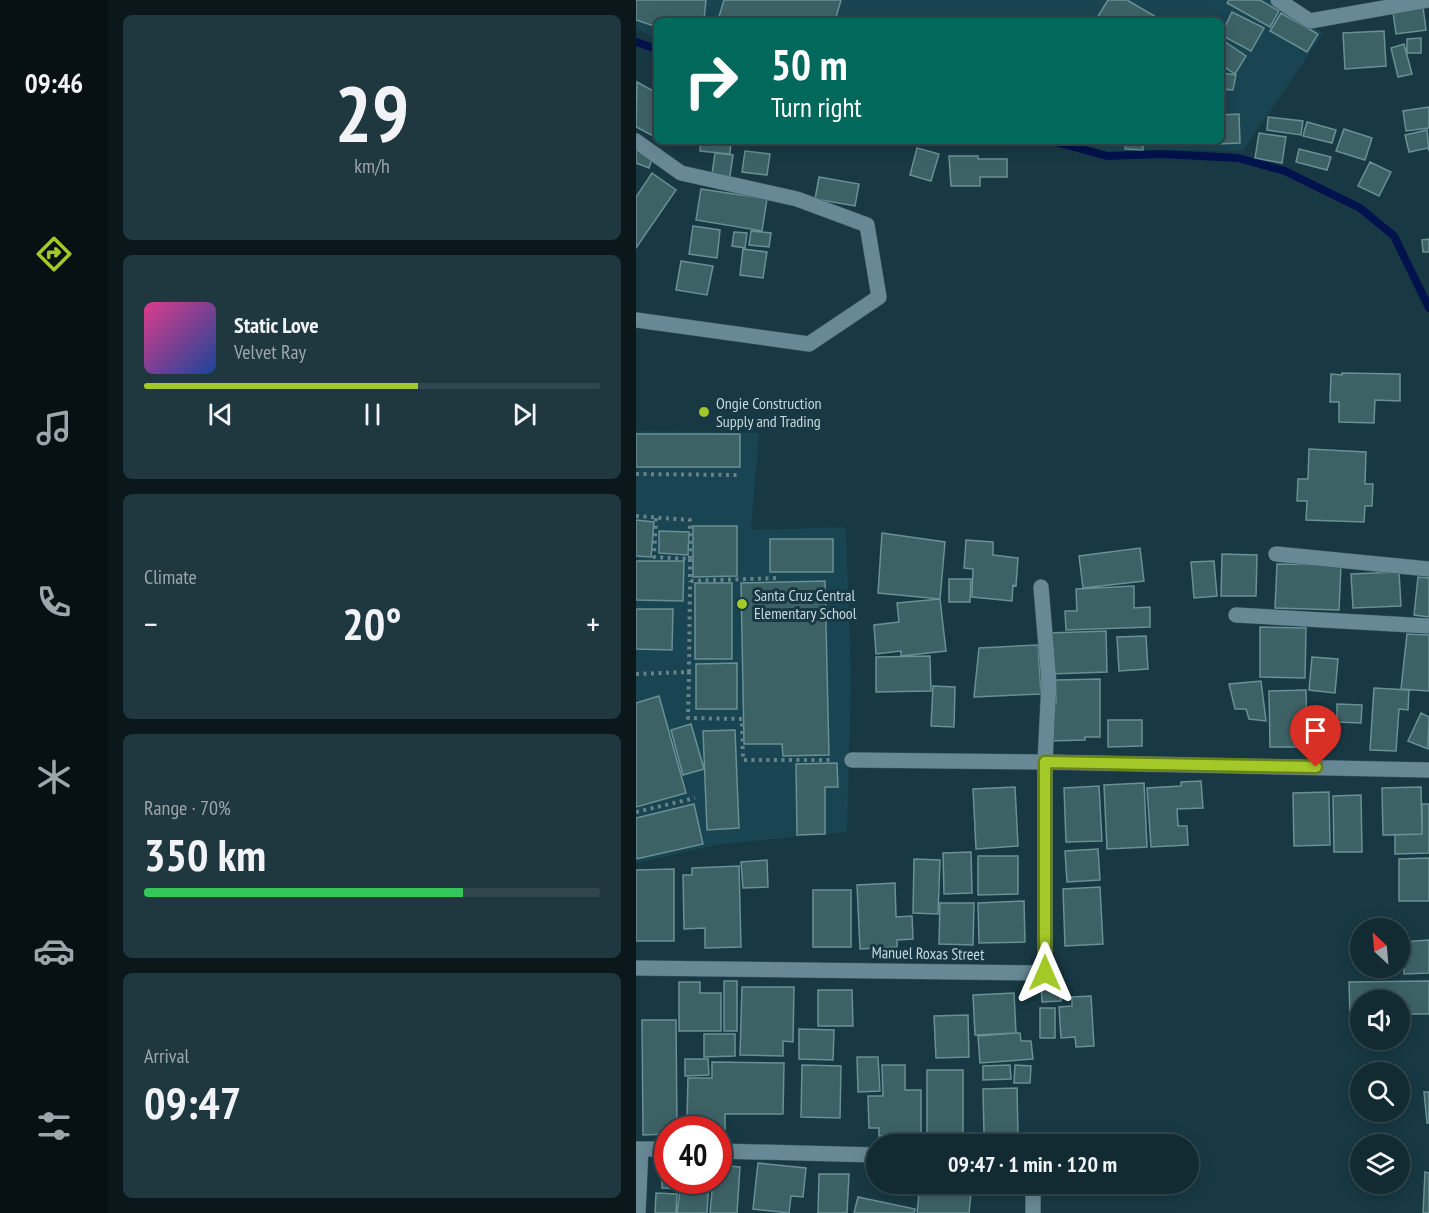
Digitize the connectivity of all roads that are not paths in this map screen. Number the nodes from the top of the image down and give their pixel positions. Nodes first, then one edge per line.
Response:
1 (1278, 0) edge
2 (1429, 0) edge
3 (636, 141) edge
4 (636, 320) edge
5 (1276, 554) dead end
6 (1429, 569) edge
7 (1041, 587) dead end
8 (1236, 615) dead end
9 (1429, 626) edge
10 (852, 760) road end
11 (1045, 762) junction
12 (1429, 770) edge
13 (636, 968) edge
14 (639, 1149) edge
15 (732, 1151) edge
16 (866, 1155) edge
17 (1033, 1194) edge
18 (638, 1213) edge
19 (1033, 1213) edge

1 - 2 street
3 - 4 street
5 - 6 street
7 - 11 street
8 - 9 street
10 - 11 street
11 - 12 street
11 - 13 street, Manuel Roxas Street
14 - 18 street
15 - 16 street
17 - 19 street

